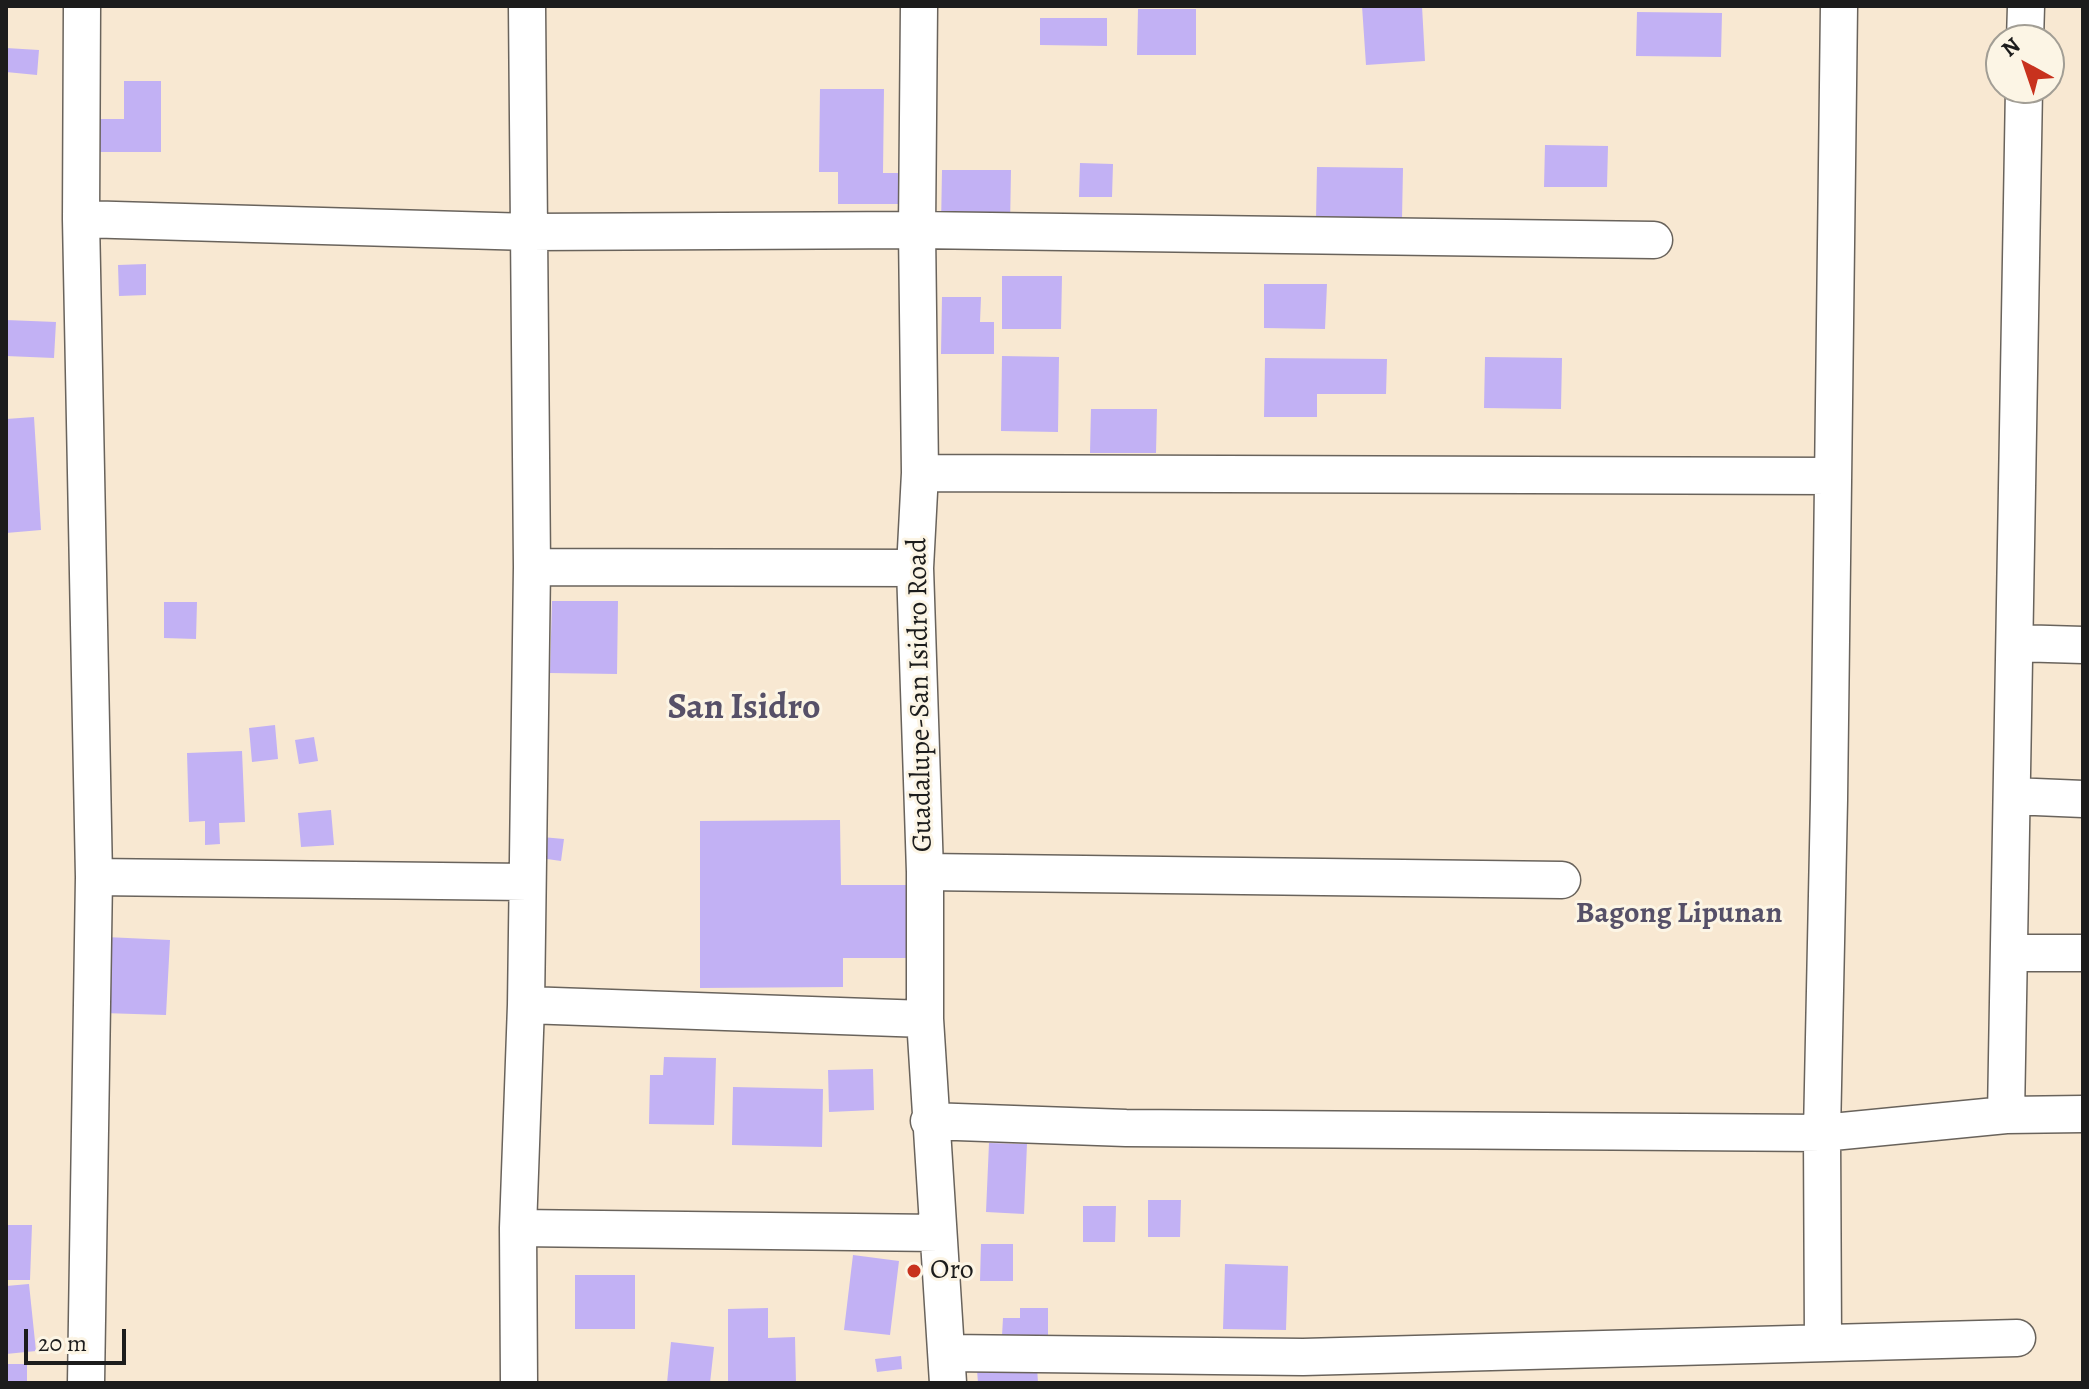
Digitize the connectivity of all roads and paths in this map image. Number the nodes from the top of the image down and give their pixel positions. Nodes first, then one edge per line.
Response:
1 (82, 6) edge
2 (527, 6) edge
3 (919, 6) edge
4 (1839, 6) edge
5 (2024, 104) edge
6 (81, 219) junction
7 (917, 230) junction
8 (530, 232) junction
9 (1654, 240) dead end
10 (920, 473) junction
11 (1832, 476) junction
12 (532, 567) junction
13 (915, 568) junction
14 (2015, 643) junction
15 (2083, 645) edge
16 (2012, 796) junction
17 (2083, 799) edge
18 (925, 872) junction
19 (94, 877) junction
20 (1562, 880) dead end
21 (527, 882) junction
22 (2009, 953) junction
23 (2083, 953) edge
24 (526, 1005) junction
25 (925, 1019) junction
26 (2083, 1114) edge
27 (2006, 1115) junction
28 (929, 1121) junction
29 (1822, 1133) junction
30 (518, 1228) junction
31 (938, 1233) junction
32 (2017, 1338) dead end
33 (1823, 1342) junction
34 (948, 1368) edge
35 (1303, 1370) edge
36 (86, 1383) edge
37 (519, 1383) edge

1 - 6 street
2 - 8 street
3 - 7 street, Guadalupe-San Isidro Road
4 - 11 street
5 - 14 street
6 - 8 street
6 - 19 street
7 - 8 street
7 - 9 street
7 - 10 street, Guadalupe-San Isidro Road
8 - 12 street
10 - 11 street
10 - 13 street, Guadalupe-San Isidro Road
11 - 29 street
12 - 13 street
12 - 21 street
13 - 18 street, Guadalupe-San Isidro Road
14 - 15 street
14 - 16 street
16 - 17 street
16 - 22 street
18 - 20 street
18 - 25 street, Guadalupe-San Isidro Road
19 - 21 street
19 - 36 street
21 - 24 street
22 - 23 street
22 - 27 street
24 - 25 street
24 - 30 street
25 - 28 street, Guadalupe-San Isidro Road
26 - 27 street
27 - 29 street
28 - 29 street
28 - 31 street, Guadalupe-San Isidro Road
29 - 33 street
30 - 31 street
30 - 37 street
31 - 34 street, Guadalupe-San Isidro Road
32 - 33 street
33 - 35 street
34 - 35 street

